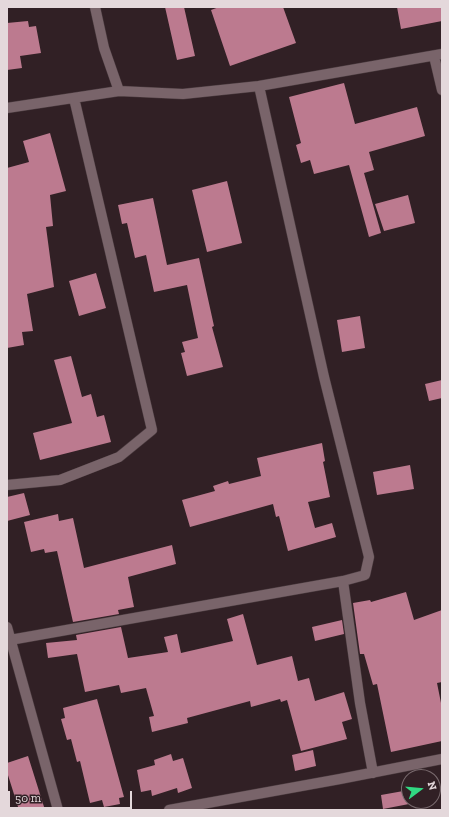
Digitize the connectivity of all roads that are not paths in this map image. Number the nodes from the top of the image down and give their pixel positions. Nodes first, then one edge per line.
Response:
1 (96, 7) edge
2 (438, 55) edge
3 (259, 86) junction
4 (442, 90) edge
5 (119, 91) junction
6 (74, 98) junction
7 (7, 108) edge
8 (7, 485) edge
9 (343, 581) junction
10 (7, 627) edge
11 (10, 640) junction
12 (442, 759) edge
13 (373, 773) junction
14 (58, 810) edge
15 (169, 810) edge

1 - 5 street
2 - 3 street
2 - 4 street
3 - 5 street
3 - 9 street
5 - 6 street
6 - 7 street
6 - 8 street
9 - 11 street
9 - 13 street
10 - 11 street
11 - 14 street
12 - 13 street
13 - 15 street

